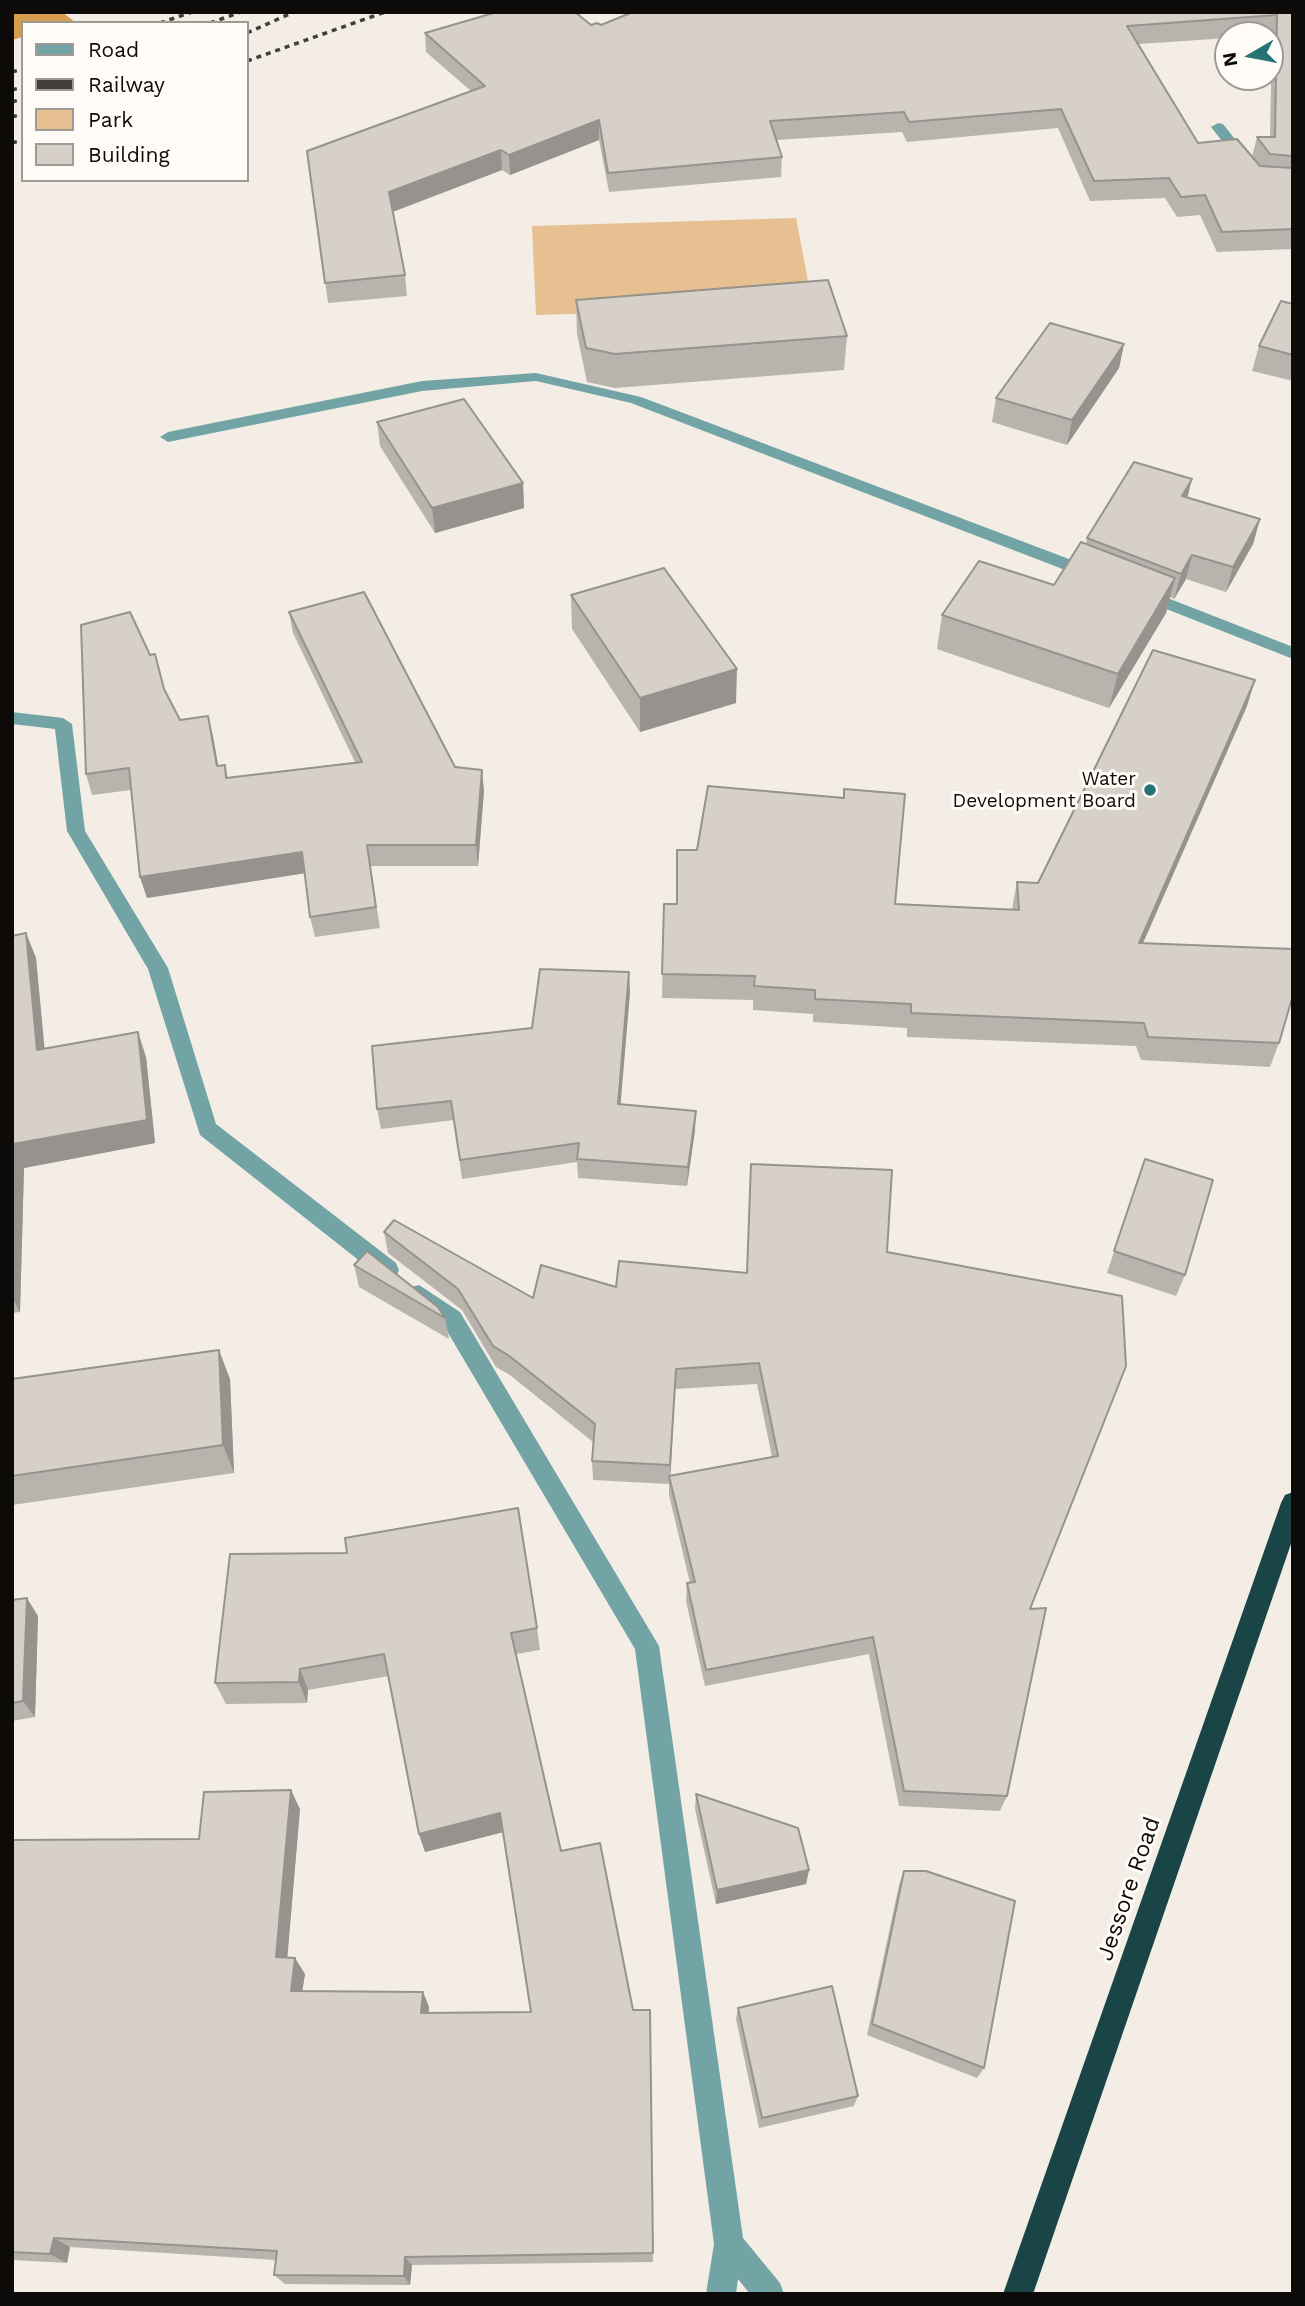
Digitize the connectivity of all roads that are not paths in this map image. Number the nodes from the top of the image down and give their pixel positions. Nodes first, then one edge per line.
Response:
1 (1218, 127) dead end
2 (1293, 182) edge
3 (168, 437) dead end
4 (1107, 580) edge
5 (1133, 589) edge
6 (1293, 653) edge
7 (12, 718) edge
8 (1293, 1503) edge
9 (729, 2244) junction
10 (721, 2294) edge
11 (769, 2294) edge
12 (1018, 2294) edge

1 - 2 street
3 - 4 street
5 - 6 street
7 - 9 street
8 - 12 highway, Jessore Road
9 - 10 street
9 - 11 street

